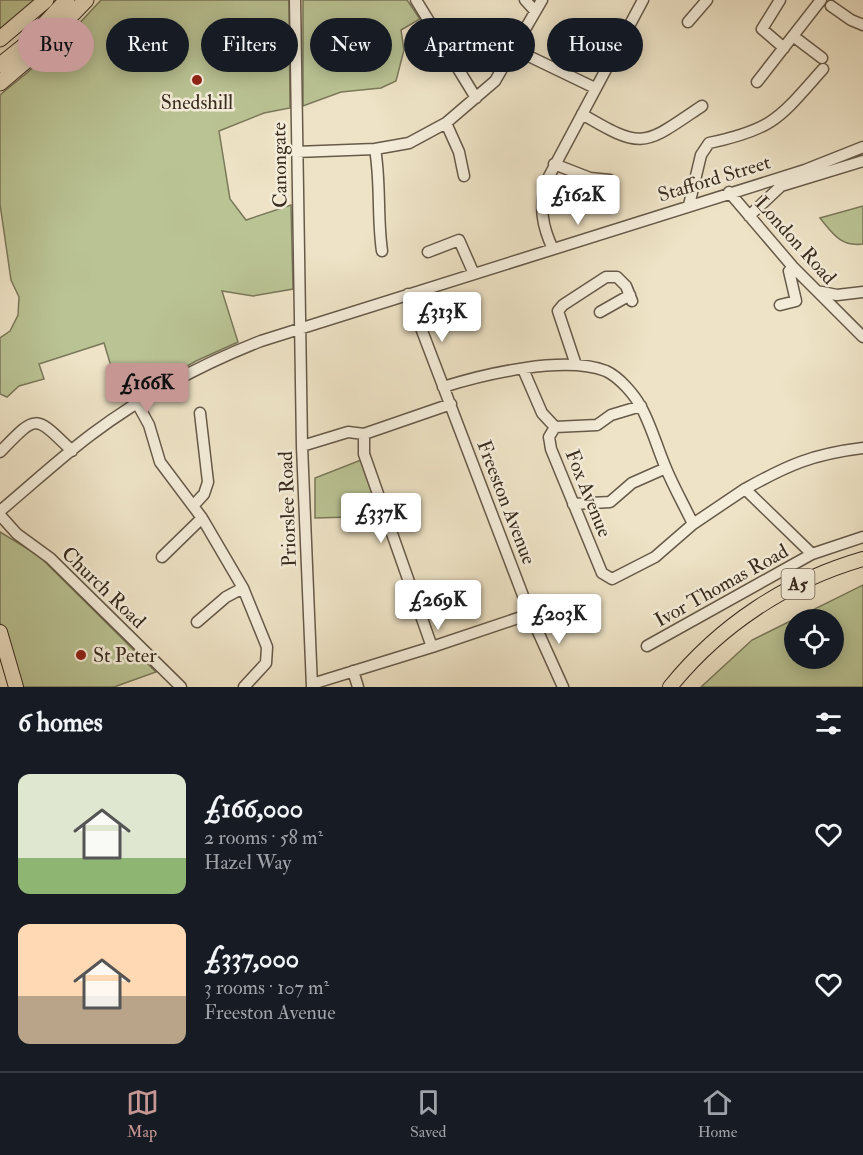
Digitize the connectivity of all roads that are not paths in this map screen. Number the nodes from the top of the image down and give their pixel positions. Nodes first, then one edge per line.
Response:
1 (46, 0) edge
2 (67, 0) edge
3 (86, 0) edge
4 (295, 0) edge
5 (416, 0) edge
6 (525, 0) edge
7 (542, 0) edge
8 (643, 0) edge
9 (707, 0) edge
10 (780, 0) edge
11 (821, 0) edge
12 (831, 6) dead end
13 (535, 11) junction
14 (531, 18) edge
15 (688, 22) dead end
16 (863, 25) edge
17 (793, 36) junction
18 (0, 39) edge
19 (784, 48) junction
20 (535, 58) edge
21 (0, 65) edge
22 (500, 72) edge
23 (757, 81) dead end
24 (0, 82) edge
25 (596, 88) junction
26 (476, 99) junction
27 (702, 106) dead end
28 (582, 114) junction
29 (446, 123) junction
30 (863, 147) edge
31 (375, 149) junction
32 (296, 152) junction
33 (863, 160) edge
34 (554, 164) junction
35 (464, 176) dead end
36 (610, 180) dead end
37 (729, 192) junction
38 (689, 205) junction
39 (749, 216) junction
40 (553, 249) junction
41 (382, 251) dead end
42 (428, 252) dead end
43 (793, 267) junction
44 (474, 274) junction
45 (817, 291) junction
46 (863, 292) edge
47 (408, 294) junction
48 (780, 305) dead end
49 (600, 312) dead end
50 (301, 328) junction
51 (863, 337) edge
52 (576, 365) junction
53 (523, 369) junction
54 (443, 387) junction
55 (137, 403) junction
56 (451, 404) junction
57 (641, 406) junction
58 (200, 412) dead end
59 (555, 427) junction
60 (364, 434) junction
61 (4, 439) edge
62 (303, 446) junction
63 (863, 448) edge
64 (72, 451) junction
65 (0, 452) edge
66 (666, 468) junction
67 (745, 489) junction
68 (573, 504) junction
69 (193, 506) junction
70 (0, 513) edge
71 (202, 518) junction
72 (693, 524) junction
73 (863, 537) edge
74 (812, 554) junction
75 (162, 557) dead end
76 (863, 559) edge
77 (243, 588) junction
78 (530, 614) junction
79 (197, 622) dead end
80 (0, 632) edge
81 (647, 646) dead end
82 (432, 648) junction
83 (353, 672) junction
84 (312, 685) edge
85 (16, 687) edge
86 (181, 687) edge
87 (244, 687) edge
88 (358, 687) edge
89 (563, 687) edge
90 (670, 687) edge

1 - 18 highway
2 - 21 highway
3 - 24 highway
4 - 32 street, Canongate
5 - 26 street
6 - 13 street
7 - 13 street
8 - 25 street
9 - 15 street
10 - 19 street
11 - 17 street
12 - 16 street
13 - 14 street
17 - 19 street
17 - 38 street
19 - 23 street
20 - 25 street
22 - 26 street
25 - 28 street
26 - 29 street
27 - 28 street
28 - 34 street
29 - 31 street
29 - 35 street
30 - 37 street, Stafford Street
31 - 32 street
31 - 41 street
32 - 50 street, Canongate
33 - 39 street
34 - 36 street
34 - 40 street
37 - 38 street, Stafford Street
37 - 39 street, London Road
38 - 40 street, Stafford Street
39 - 43 street, London Road
40 - 44 street, Stafford Street
42 - 44 street
43 - 45 street, London Road
43 - 48 street
44 - 47 street, Stafford Street
45 - 46 street
45 - 51 street, London Road
47 - 50 street, Stafford Street
47 - 54 street, Freeston Avenue
49 - 52 street
50 - 55 street, Stafford Street
50 - 62 street, Priorslee Road
52 - 53 street
52 - 57 street
53 - 54 street
53 - 59 street, Fox Avenue
54 - 56 street, Freeston Avenue
55 - 64 street, Stafford Street
55 - 69 street
56 - 60 street
56 - 78 street, Freeston Avenue
57 - 59 street, Fox Avenue
57 - 66 street
58 - 69 street
59 - 68 street, Fox Avenue
60 - 62 street
60 - 82 street
61 - 64 street
61 - 65 street
62 - 84 street, Priorslee Road
63 - 67 street
64 - 70 street, Stafford Street
66 - 68 street
66 - 72 street
67 - 72 street
67 - 74 street
68 - 72 street, Fox Avenue
69 - 71 street
70 - 86 street, Church Road
71 - 75 street
71 - 77 street
73 - 74 street, Ivor Thomas Road
74 - 81 street, Ivor Thomas Road
76 - 90 main road, A5
77 - 79 street
77 - 87 street
78 - 82 street
78 - 89 street, Freeston Avenue
80 - 85 main road
82 - 83 street
83 - 84 street
83 - 88 street

